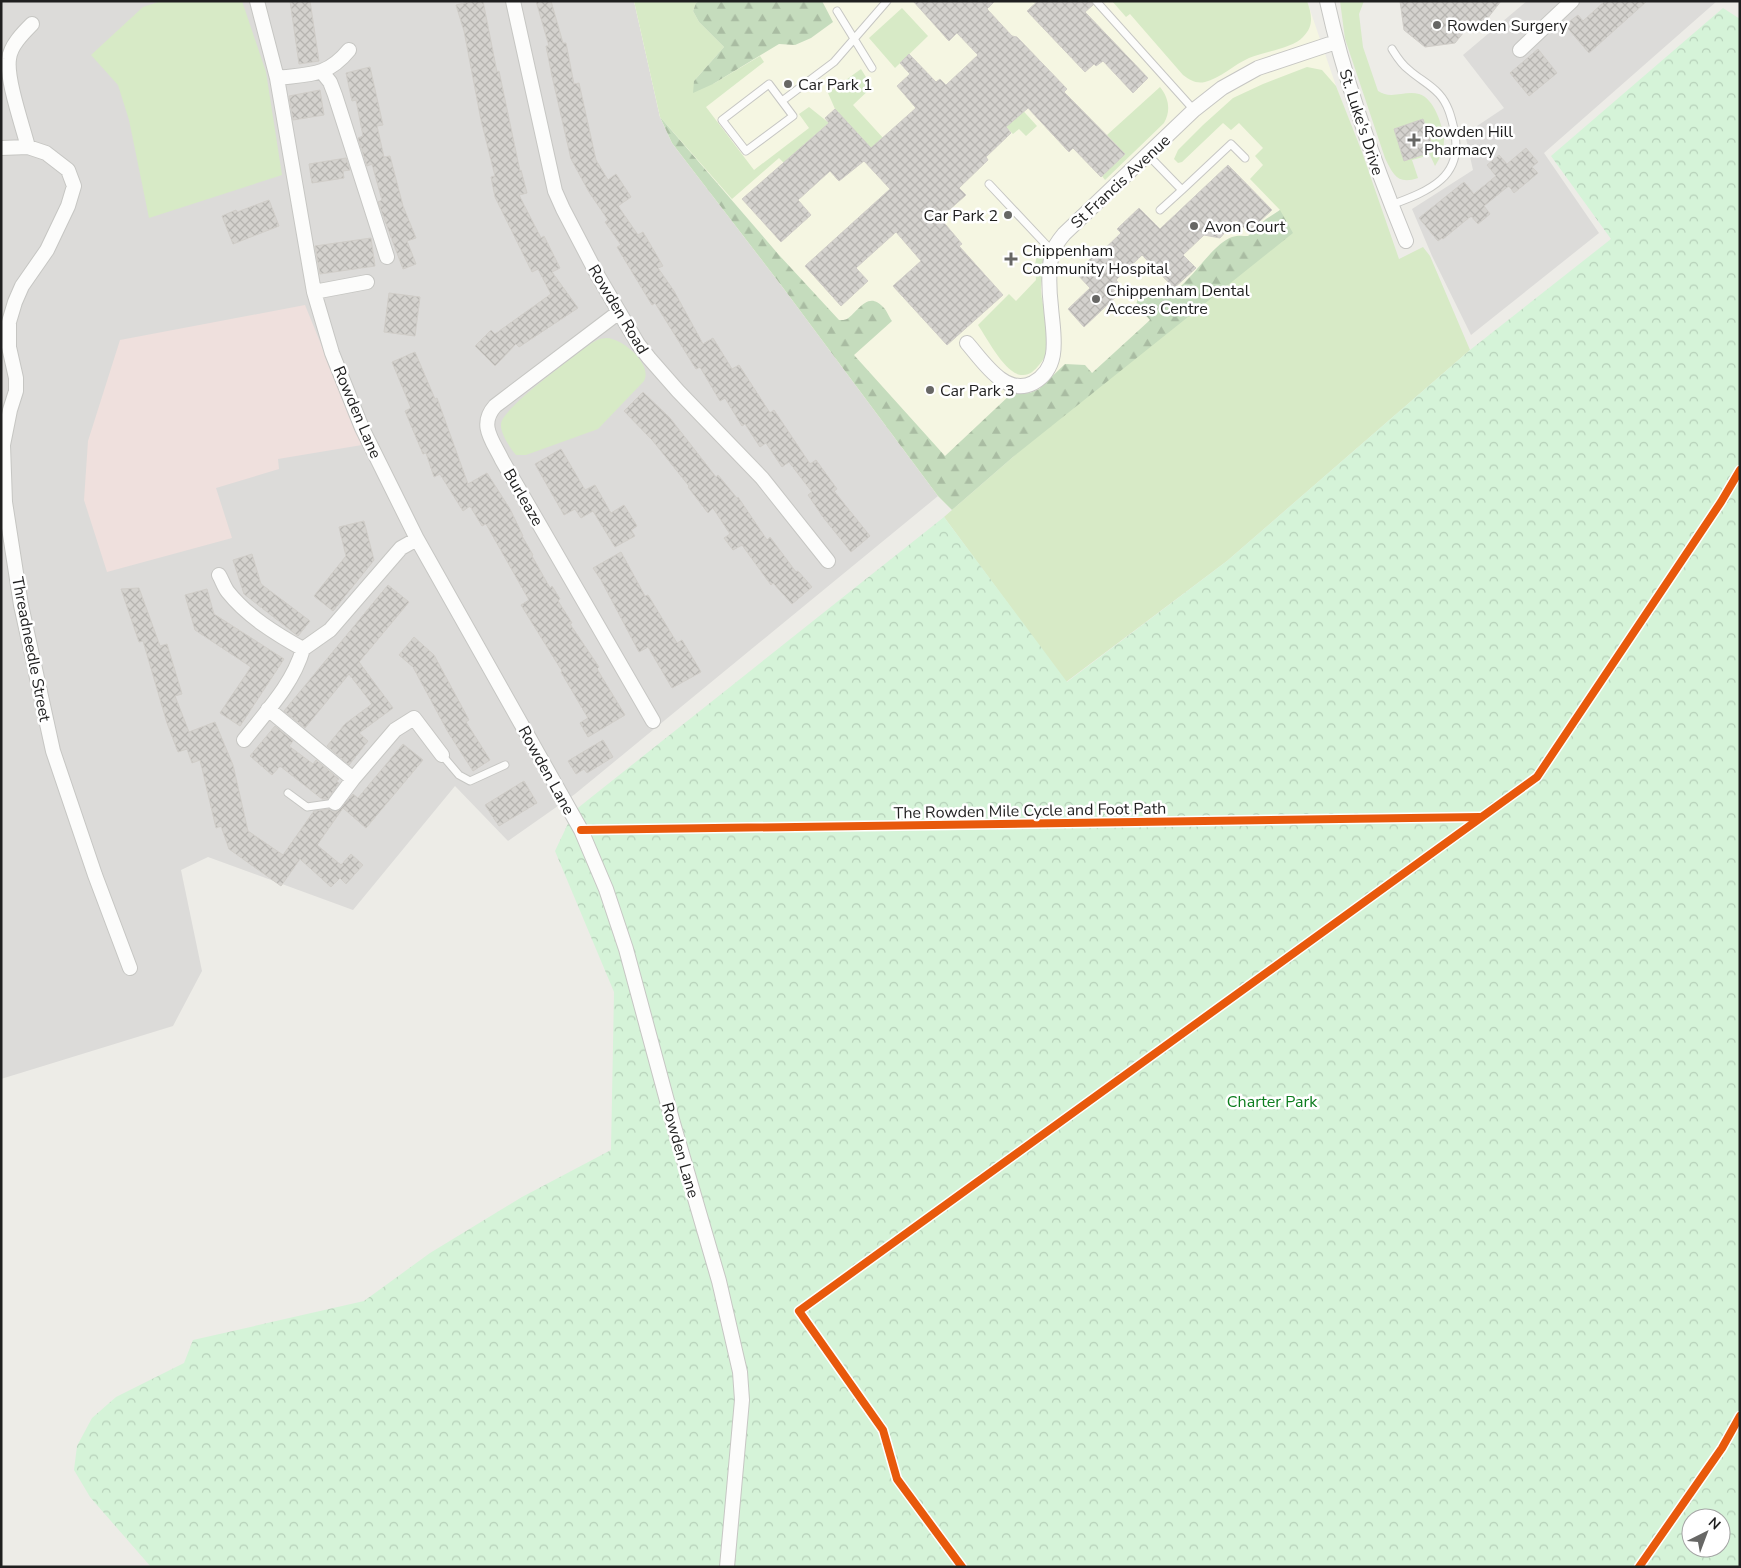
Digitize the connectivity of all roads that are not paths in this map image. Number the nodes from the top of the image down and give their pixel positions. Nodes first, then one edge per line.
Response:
1 (257, 1) edge
2 (513, 1) edge
3 (887, 1) edge
4 (1096, 1) edge
5 (1327, 1) edge
6 (1572, 1) edge
7 (836, 12) dead end
8 (32, 24) dead end
9 (853, 40) junction
10 (1336, 42) junction
11 (1392, 49) dead end
12 (350, 50) dead end
13 (1520, 50) dead end
14 (872, 68) dead end
15 (322, 72) junction
16 (277, 78) junction
17 (782, 101) junction
18 (1194, 110) junction
19 (1, 148) edge
20 (28, 148) junction
21 (1148, 155) junction
22 (1244, 158) dead end
23 (989, 184) dead end
24 (1182, 190) junction
25 (1391, 205) junction
26 (1160, 210) dead end
27 (1406, 241) dead end
28 (1052, 252) junction
29 (388, 257) dead end
30 (367, 282) dead end
31 (314, 292) junction
32 (619, 312) junction
33 (968, 343) dead end
34 (417, 539) junction
35 (828, 561) dead end
36 (219, 575) dead end
37 (303, 649) junction
38 (268, 709) junction
39 (654, 721) dead end
40 (244, 740) dead end
41 (442, 755) joint
42 (505, 765) dead end
43 (353, 779) junction
44 (288, 793) dead end
45 (335, 803) joint
46 (130, 968) dead end
47 (728, 1567) edge

1 - 16 street, Rowden Lane
2 - 32 street, Rowden Road
3 - 9 lane
4 - 18 lane
5 - 10 street, St. Luke's Drive
6 - 13 street
7 - 9 lane
8 - 20 street
9 - 14 lane
9 - 17 lane
10 - 18 street, St Francis Avenue
10 - 25 street, St. Luke's Drive
11 - 25 lane
12 - 15 street
15 - 16 street
15 - 29 street
16 - 31 street, Rowden Lane
17 - 17 lane
18 - 21 street, St Francis Avenue
19 - 20 street, Threadneedle Street
20 - 46 street, Threadneedle Street
21 - 24 lane
21 - 28 street, St Francis Avenue
22 - 24 lane
23 - 28 lane
24 - 26 lane
25 - 27 street, St. Luke's Drive
28 - 33 street, St Francis Avenue
30 - 31 street
31 - 34 street, Rowden Lane
32 - 35 street, Rowden Road
32 - 39 street, Burleaze
34 - 37 street
34 - 47 street, Rowden Lane
36 - 37 street
37 - 38 street
38 - 40 street
38 - 43 street
41 - 42 lane
41 - 43 street
43 - 45 street
44 - 45 lane

